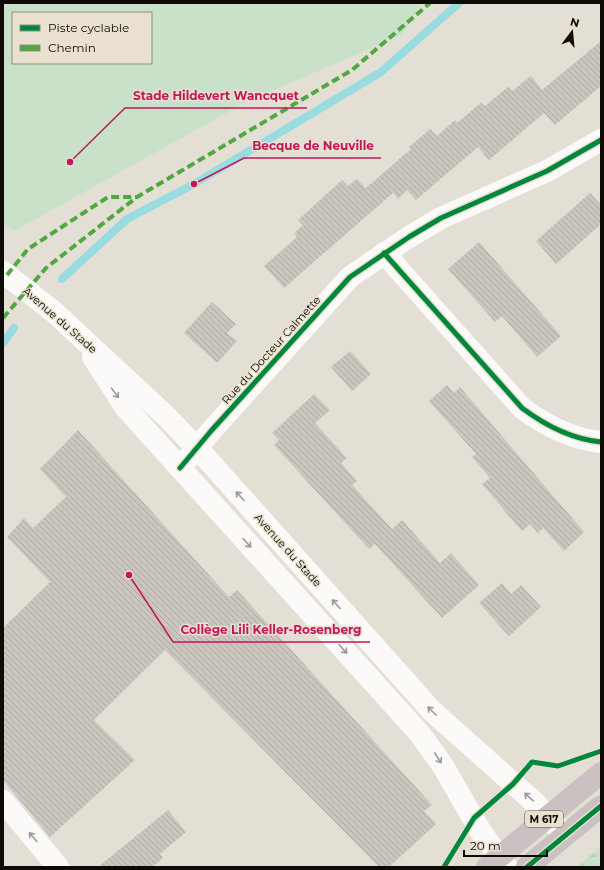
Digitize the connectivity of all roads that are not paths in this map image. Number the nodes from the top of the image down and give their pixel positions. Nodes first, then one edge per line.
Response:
1 (601, 140) edge
2 (384, 253) junction
3 (3, 272) edge
4 (79, 336) junction
5 (601, 442) edge
6 (196, 448) junction
7 (180, 468) junction
8 (601, 773) edge
9 (3, 801) edge
10 (601, 806) edge
11 (547, 816) junction
12 (565, 836) junction
13 (498, 864) edge
14 (58, 867) edge
15 (527, 867) edge

1 - 2 main road, Rue du Docteur Calmette
2 - 5 main road
2 - 6 main road, Rue du Docteur Calmette
3 - 4 main road, Avenue du Stade
4 - 6 main road, Avenue du Stade
4 -> 7 main road
6 - 7 main road, Rue du Docteur Calmette
11 -> 6 main road, Avenue du Stade
7 -> 13 main road
8 - 11 main road, M 617
14 -> 9 main road
10 - 12 main road, M 617
11 - 12 main road, Avenue du Stade
11 - 13 main road, M 617
12 - 15 main road, M 617

